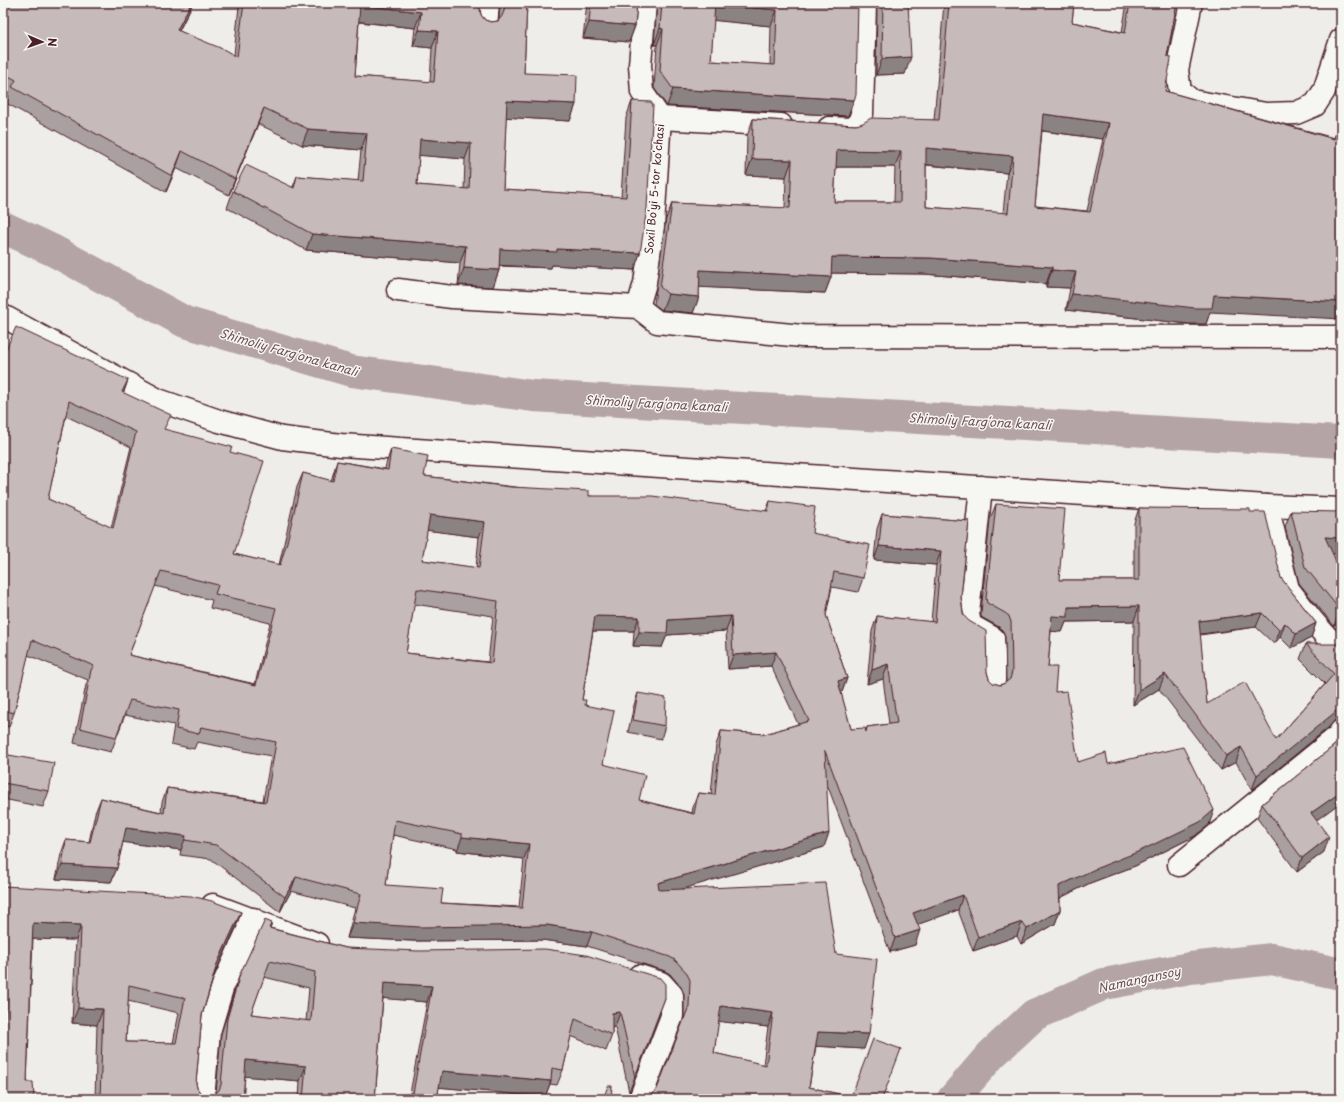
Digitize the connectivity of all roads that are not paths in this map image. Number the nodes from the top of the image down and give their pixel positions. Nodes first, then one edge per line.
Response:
1 (488, 3) edge
2 (645, 3) edge
3 (865, 3) edge
4 (1191, 3) edge
5 (486, 26) edge
6 (1341, 40) edge
7 (660, 118) junction
8 (398, 290) dead end
9 (638, 307) junction
10 (3, 316) edge
11 (1341, 337) edge
12 (981, 487) junction
13 (1267, 506) junction
14 (1341, 509) edge
15 (1341, 649) edge
16 (994, 687) edge
17 (1341, 731) edge
18 (1179, 864) dead end
19 (195, 900) edge
20 (253, 919) junction
21 (336, 948) edge
22 (618, 969) edge
23 (203, 1099) edge
24 (640, 1099) edge

1 - 5 street
2 - 7 street, Soxil Boʻyi 5-tor koʻchasi
3 - 7 street, Soxil Boʻyi 5-tor koʻchasi
4 - 6 street
7 - 9 street, Soxil Boʻyi 5-tor koʻchasi
8 - 9 street
9 - 11 street
10 - 12 street
12 - 13 street
12 - 16 street
13 - 14 street
13 - 15 street
17 - 18 street
19 - 20 street
20 - 21 street
20 - 23 street
22 - 24 street

